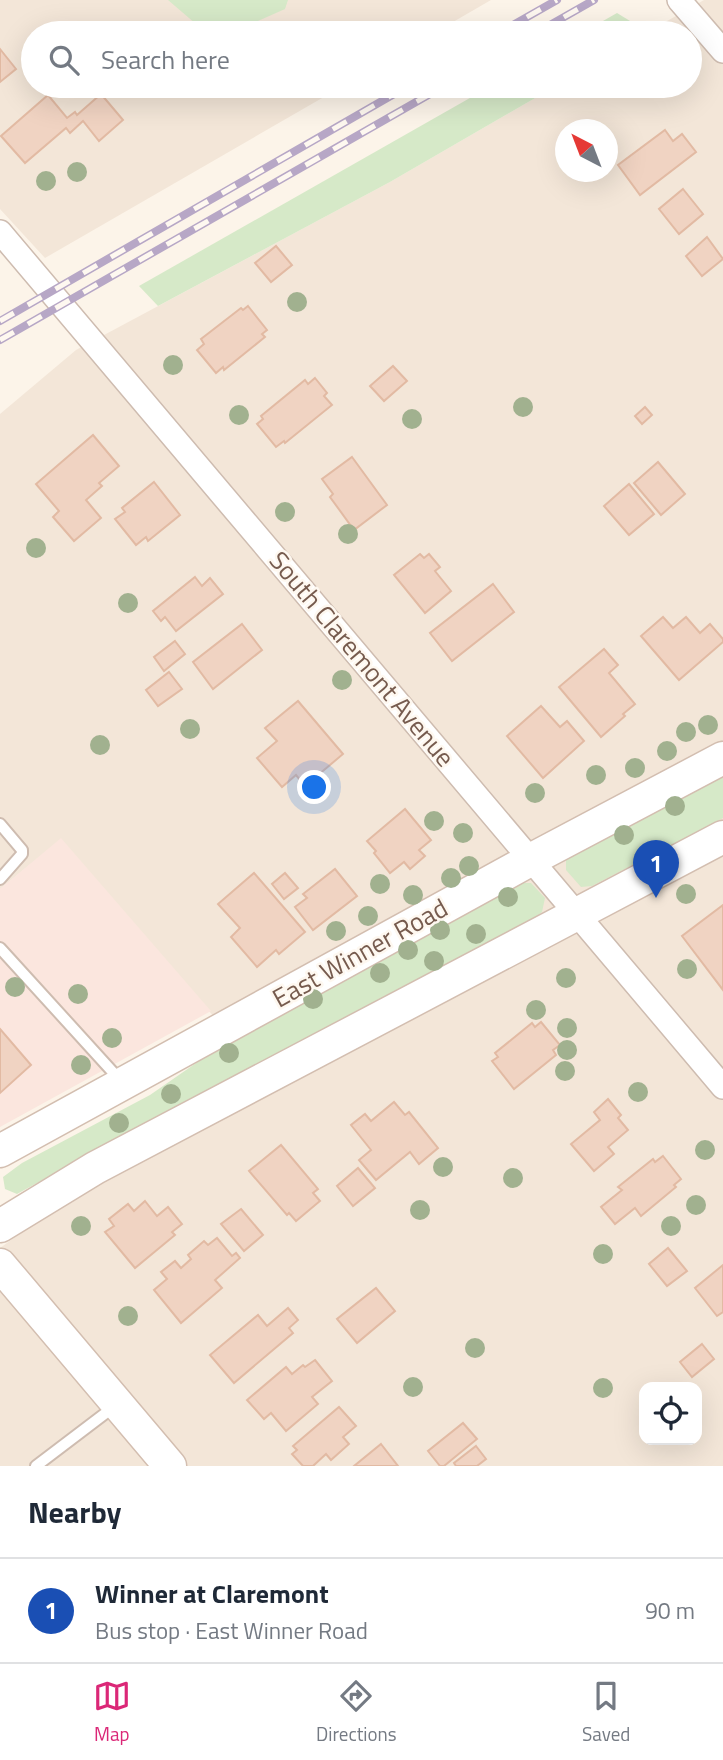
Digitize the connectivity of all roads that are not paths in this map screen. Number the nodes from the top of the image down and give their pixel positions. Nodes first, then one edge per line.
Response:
1 (679, 0) edge
2 (697, 21) edge
3 (702, 27) edge
4 (723, 51) edge
5 (0, 232) edge
6 (723, 758) edge
7 (0, 824) edge
8 (723, 837) edge
9 (532, 859) junction
10 (0, 879) edge
11 (578, 913) junction
12 (0, 948) edge
13 (122, 1083) junction
14 (723, 1087) edge
15 (0, 1151) edge
16 (0, 1226) edge
17 (0, 1265) edge
18 (118, 1404) junction
19 (36, 1466) edge
20 (170, 1466) edge

1 - 2 street
3 - 4 street
5 - 9 street, South Claremont Avenue
6 - 9 street, East Winner Road
7 - 10 lane
8 - 11 street
9 - 11 street, South Claremont Avenue
9 - 13 street, East Winner Road
11 - 14 street, South Claremont Avenue
11 - 16 street
12 - 13 lane
13 - 15 street, East Winner Road
17 - 18 street
18 - 19 lane
18 - 20 street

